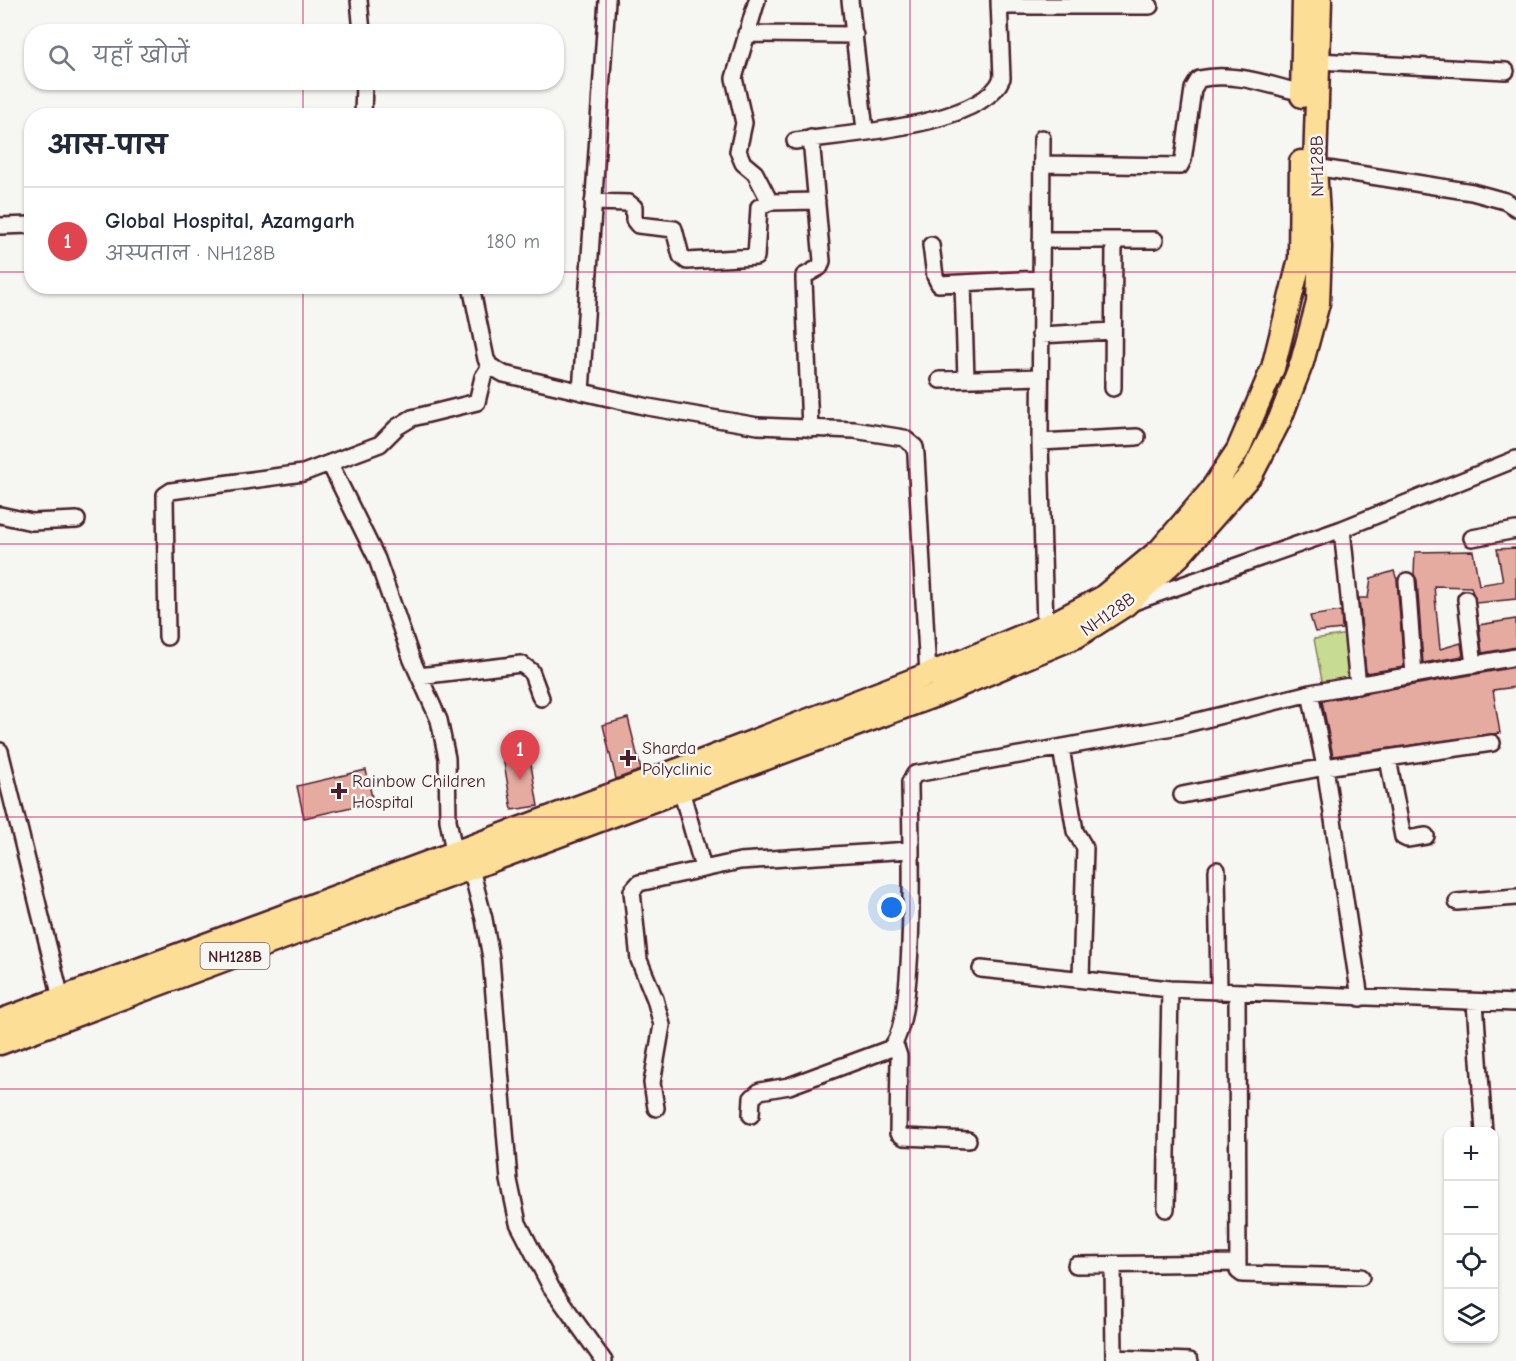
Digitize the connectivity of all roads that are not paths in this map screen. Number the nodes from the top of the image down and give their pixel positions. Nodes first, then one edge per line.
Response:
1 (359, 0) edge
2 (607, 0) edge
3 (757, 0) edge
4 (850, 0) edge
5 (1304, 0) edge
6 (1320, 0) edge
7 (999, 3) edge
8 (1150, 6) dead end
9 (361, 24) edge
10 (746, 34) junction
11 (855, 35) junction
12 (1318, 61) junction
13 (1506, 71) dead end
14 (364, 90) edge
15 (1302, 93) junction
16 (363, 108) edge
17 (865, 130) junction
18 (812, 138) junction
19 (1042, 138) dead end
20 (795, 141) dead end
21 (1042, 164) junction
22 (1315, 167) junction
23 (817, 201) junction
24 (592, 202) junction
25 (770, 202) junction
26 (1516, 208) edge
27 (24, 225) edge
28 (0, 226) edge
29 (1041, 240) junction
30 (1114, 240) junction
31 (1155, 240) dead end
32 (931, 245) dead end
33 (1040, 279) junction
34 (963, 283) junction
35 (473, 294) edge
36 (1113, 331) junction
37 (1040, 335) junction
38 (490, 366) junction
39 (1040, 377) junction
40 (966, 379) junction
41 (940, 380) dead end
42 (1113, 388) dead end
43 (581, 392) junction
44 (810, 429) junction
45 (1137, 437) dead end
46 (1040, 442) junction
47 (1516, 459) edge
48 (330, 464) junction
49 (0, 515) edge
50 (77, 520) dead end
51 (1342, 529) junction
52 (1516, 530) edge
53 (1472, 538) dead end
54 (1407, 581) dead end
55 (1102, 598) junction
56 (1466, 599) dead end
57 (1125, 605) junction
58 (1046, 627) junction
59 (167, 637) dead end
60 (1516, 657) edge
61 (1474, 665) junction
62 (928, 674) junction
63 (1414, 675) junction
64 (419, 676) junction
65 (1358, 686) junction
66 (1310, 693) junction
67 (541, 698) dead end
68 (1492, 743) dead end
69 (1061, 748) junction
70 (0, 751) edge
71 (1388, 759) junction
72 (1325, 767) junction
73 (681, 790) junction
74 (4, 791) edge
75 (1182, 795) dead end
76 (1426, 836) dead end
77 (910, 850) junction
78 (454, 851) junction
79 (703, 868) junction
80 (471, 869) junction
81 (1217, 870) dead end
82 (1516, 897) edge
83 (1457, 902) dead end
84 (981, 969) dead end
85 (1081, 978) junction
86 (1170, 989) junction
87 (1219, 992) junction
88 (1237, 993) junction
89 (61, 998) junction
90 (1360, 998) junction
91 (1475, 1002) junction
92 (1516, 1003) edge
93 (0, 1021) edge
94 (0, 1043) edge
95 (895, 1044) junction
96 (656, 1108) dead end
97 (751, 1115) dead end
98 (1484, 1127) edge
99 (968, 1140) dead end
100 (1166, 1209) dead end
101 (1238, 1263) junction
102 (1076, 1265) dead end
103 (1113, 1265) junction
104 (1361, 1277) dead end
105 (604, 1361) edge
106 (1190, 1361) edge

1 - 9 street
2 - 24 street
3 - 10 street
4 - 11 street
5 - 15 highway
6 - 12 highway, NH128B
7 - 8 street
7 - 17 street
10 - 11 street
10 - 25 street
11 - 17 street
12 - 13 street
12 - 22 highway, NH128B
14 - 16 street
15 - 21 street
15 - 55 highway
17 - 18 street
18 - 20 street
18 - 23 street
19 - 21 street
21 - 29 street
22 - 26 street
22 - 57 highway, NH128B
23 - 25 street
23 - 44 street
24 - 25 street
24 - 43 street
27 - 28 street
29 - 30 street
29 - 33 street
30 - 31 street
30 - 36 street
32 - 34 street
33 - 34 street
33 - 37 street
34 - 40 street
35 - 38 street
36 - 37 street
36 - 42 street
37 - 39 street
38 - 43 street
38 - 48 street
39 - 40 street
39 - 46 street
40 - 41 street
43 - 44 street
44 - 62 street
45 - 46 street
46 - 58 street
47 - 51 street
48 - 59 street
48 - 64 street
49 - 50 street
51 - 57 street
51 - 65 street
52 - 53 street
54 - 63 street
55 - 57 street
55 - 58 highway
56 - 61 street
57 - 73 highway, NH128B
58 - 62 highway
60 - 61 street
61 - 63 street
62 - 78 highway
63 - 65 street
64 - 67 street
64 - 78 street
65 - 66 street
66 - 69 street
66 - 72 street
68 - 71 street
69 - 77 street
69 - 85 street
70 - 74 street
71 - 72 street
71 - 76 street
72 - 75 street
72 - 90 street
73 - 79 street
73 - 80 highway, NH128B
74 - 89 street
77 - 79 street
77 - 95 street
78 - 89 highway
79 - 96 street
80 - 94 highway, NH128B
80 - 105 street
81 - 87 street
82 - 83 street
84 - 85 street
85 - 86 street
86 - 87 street
86 - 100 street
87 - 88 street
88 - 90 street
88 - 101 street
89 - 93 highway
90 - 91 street
91 - 92 street
91 - 98 street
95 - 97 street
95 - 99 street
101 - 103 street
101 - 104 street
102 - 103 street
103 - 106 street

